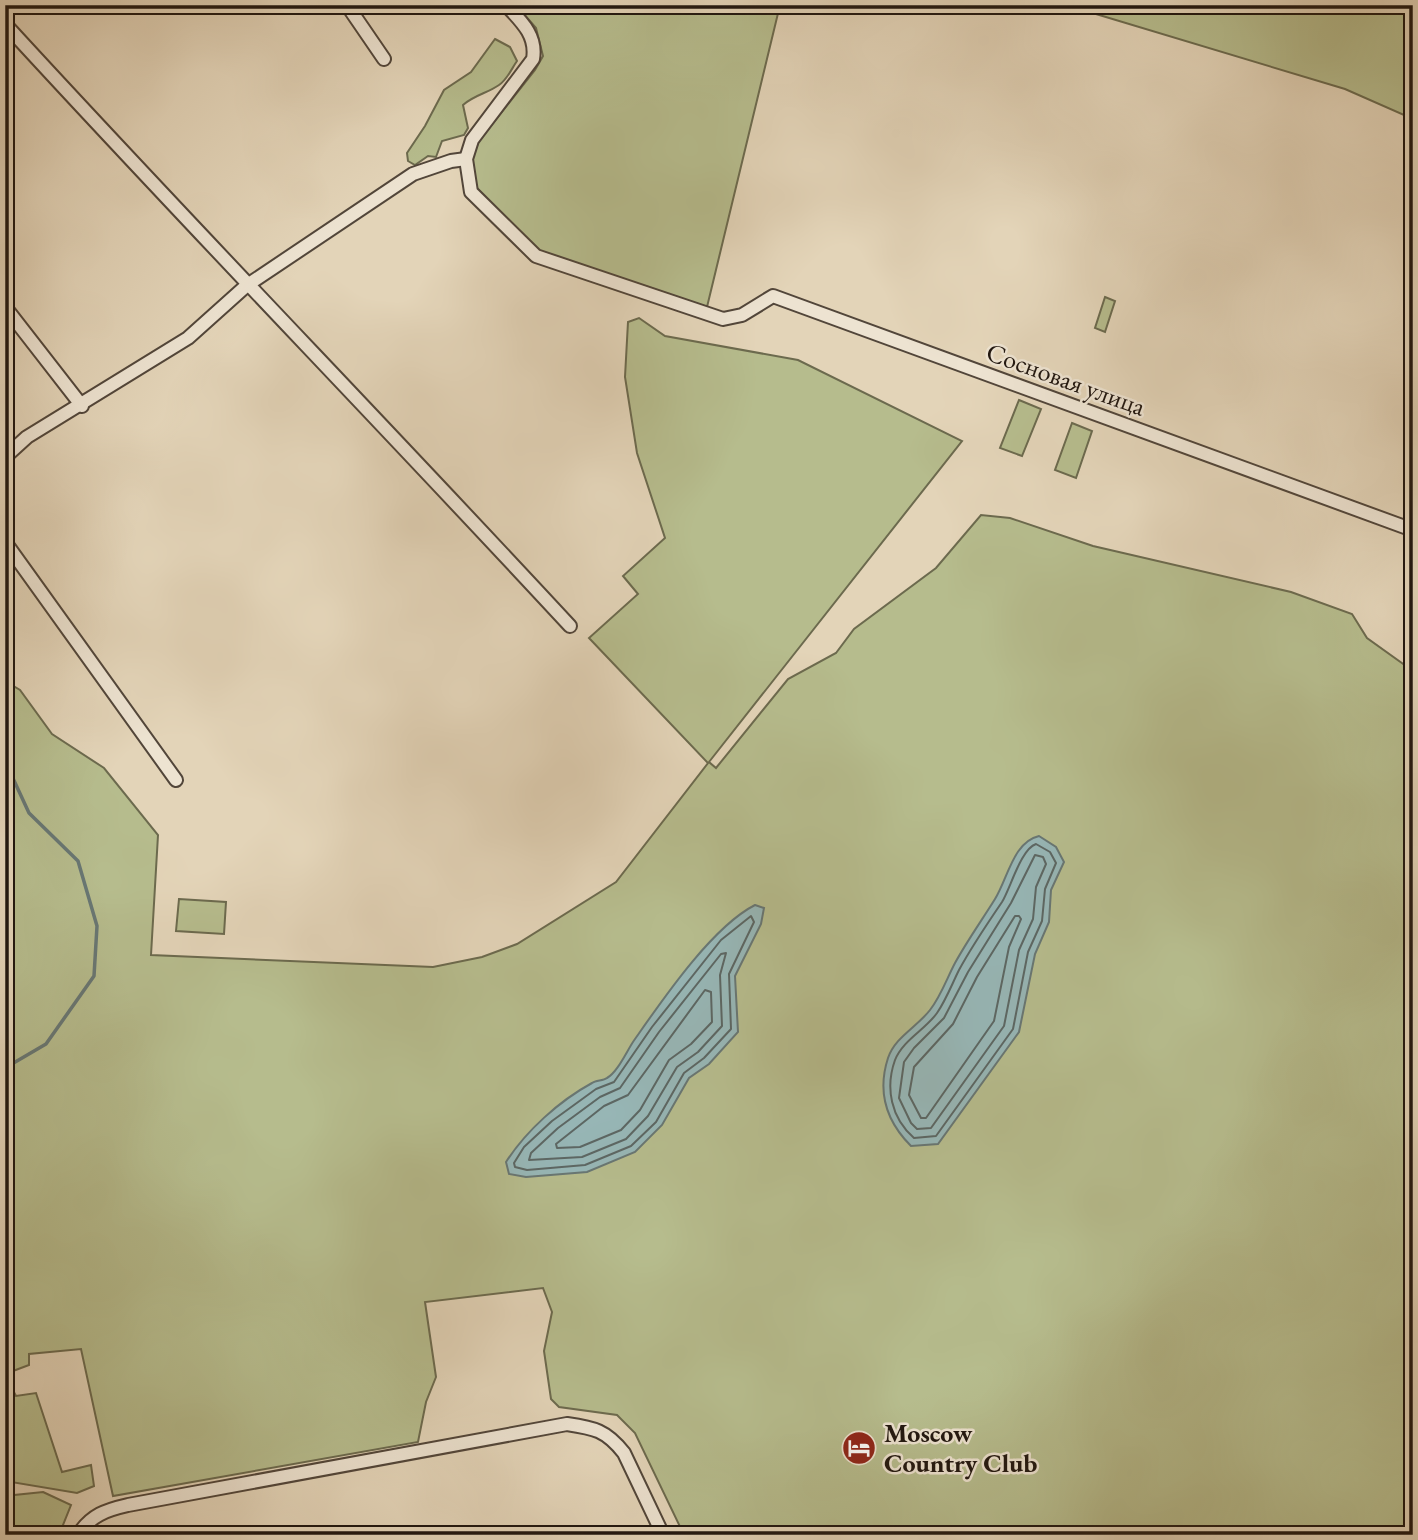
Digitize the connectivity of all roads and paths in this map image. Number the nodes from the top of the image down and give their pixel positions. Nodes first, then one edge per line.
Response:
1 (347, 5) edge
2 (506, 5) edge
3 (5, 24) edge
4 (384, 59) dead end
5 (466, 159) junction
6 (246, 286) junction
7 (5, 307) edge
8 (82, 406) junction
9 (5, 457) edge
10 (1413, 530) edge
11 (5, 542) edge
12 (570, 626) dead end
13 (176, 780) dead end
14 (78, 1535) edge
15 (663, 1535) edge

1 - 4 street
2 - 5 street
3 - 6 street
5 - 6 street
5 - 10 street, Сосновая улица
6 - 8 street
6 - 12 street
7 - 8 street
8 - 9 street
11 - 13 street
14 - 15 street

